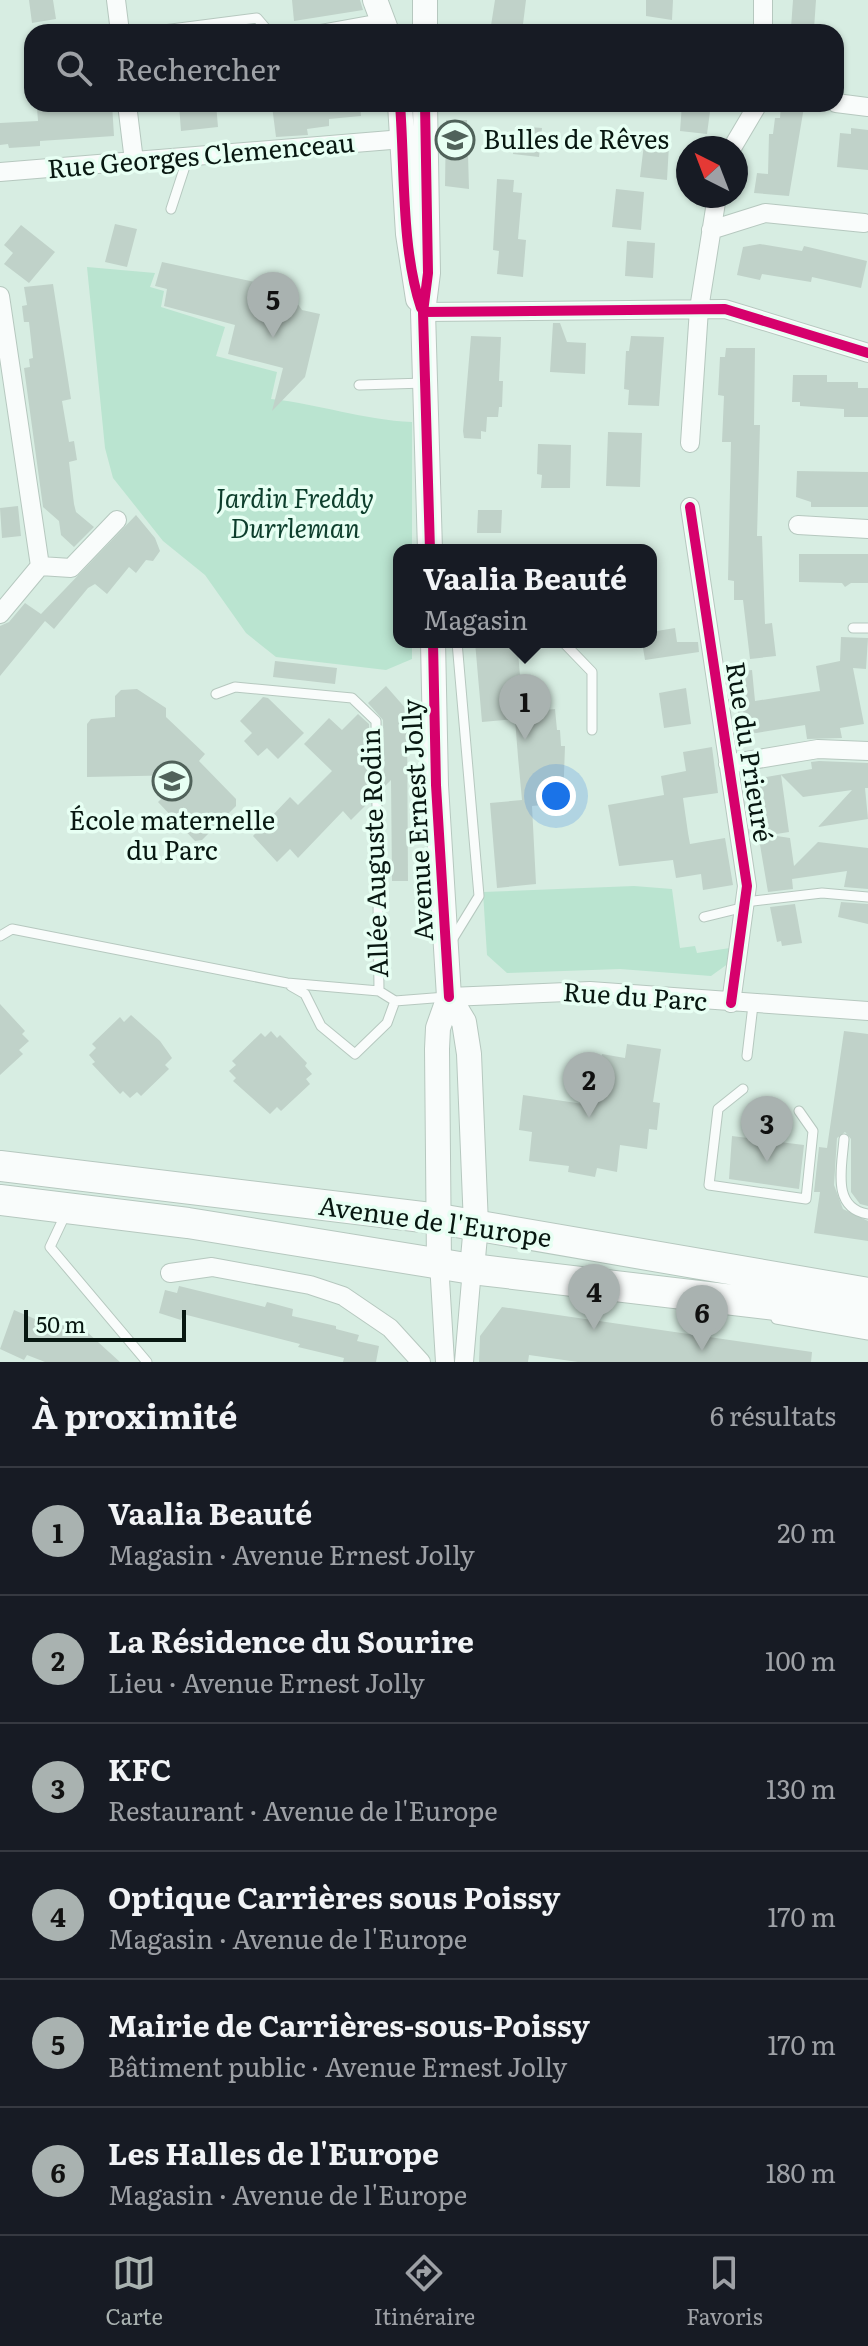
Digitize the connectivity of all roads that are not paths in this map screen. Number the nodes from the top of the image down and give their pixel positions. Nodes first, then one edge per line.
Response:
1 (116, 0) edge
2 (425, 0) edge
3 (763, 0) edge
4 (382, 17) edge
5 (119, 24) edge
6 (210, 24) edge
7 (262, 24) edge
8 (347, 24) edge
9 (425, 24) edge
10 (763, 24) edge
11 (844, 104) edge
12 (868, 107) edge
13 (128, 112) edge
14 (403, 112) edge
15 (422, 112) edge
16 (753, 112) edge
17 (739, 136) edge
18 (414, 138) junction
19 (188, 157) junction
20 (134, 161) junction
21 (0, 172) edge
22 (715, 208) edge
23 (171, 209) dead end
24 (864, 223) dead end
25 (711, 230) junction
26 (0, 296) edge
27 (699, 309) junction
28 (423, 312) junction
29 (868, 353) edge
30 (425, 383) junction
31 (359, 385) dead end
32 (690, 443) dead end
33 (690, 507) dead end
34 (117, 520) dead end
35 (798, 525) dead end
36 (868, 529) edge
37 (430, 544) edge
38 (40, 566) junction
39 (0, 614) edge
40 (853, 628) dead end
41 (868, 628) edge
42 (433, 648) edge
43 (458, 648) edge
44 (569, 648) edge
45 (216, 694) dead end
46 (592, 730) dead end
47 (868, 751) edge
48 (728, 764) junction
49 (868, 897) edge
50 (745, 905) junction
51 (704, 917) dead end
52 (0, 936) edge
53 (446, 950) junction
54 (287, 983) junction
55 (379, 991) junction
56 (449, 997) junction
57 (395, 1001) junction
58 (731, 1003) junction
59 (753, 1005) junction
60 (868, 1011) edge
61 (747, 1056) dead end
62 (743, 1089) dead end
63 (799, 1111) dead end
64 (844, 1139) dead end
65 (0, 1166) edge
66 (0, 1200) edge
67 (68, 1209) junction
68 (868, 1214) edge
69 (439, 1219) junction
70 (476, 1225) junction
71 (439, 1263) junction
72 (472, 1269) junction
73 (170, 1273) dead end
74 (868, 1293) edge
75 (759, 1303) junction
76 (868, 1316) edge
77 (868, 1335) edge
78 (147, 1362) edge
79 (421, 1362) edge
80 (445, 1362) edge
81 (464, 1362) edge

1 - 5 street
2 - 9 street
3 - 10 street
4 - 8 lane
6 - 7 lane
11 - 12 street
13 - 20 street
14 - 18 street
15 - 18 street
16 - 17 street
18 - 19 street, Rue Georges Clemenceau
18 - 28 street
19 - 20 street, Rue Georges Clemenceau
19 - 23 lane
20 - 21 street, Rue Georges Clemenceau
22 - 25 street
24 - 25 street
25 - 27 street
26 - 38 street
27 - 28 street
27 - 29 street
27 - 32 street
28 - 30 street
30 - 31 lane
30 - 37 street
33 - 48 street, Rue du Prieuré
34 - 38 street
35 - 36 street
38 - 39 street
40 - 41 lane
42 - 53 street, Avenue Ernest Jolly
43 - 53 lane
44 - 46 lane
45 - 55 lane, Allée Auguste Rodin
47 - 48 street
48 - 50 street, Rue du Prieuré
49 - 50 lane
50 - 51 lane
50 - 58 street, Rue du Prieuré
52 - 54 lane
53 - 56 street, Avenue Ernest Jolly
54 - 55 lane
54 - 57 lane
55 - 57 lane, Allée Auguste Rodin
56 - 57 lane
56 - 58 street, Rue du Parc
56 - 69 street, Avenue Ernest Jolly
56 - 70 street, Avenue Ernest Jolly
58 - 59 street, Rue du Parc
59 - 60 street, Rue du Parc
59 - 61 lane
62 - 63 lane
64 - 68 lane
65 - 69 main road, Avenue de l'Europe
66 - 67 main road, Avenue de l'Europe
67 - 71 main road, Avenue de l'Europe
67 - 78 lane
69 - 70 main road, Avenue de l'Europe
69 - 71 street, Avenue Ernest Jolly
70 - 72 street, Avenue Ernest Jolly
70 - 74 main road, Avenue de l'Europe
71 - 72 main road, Avenue de l'Europe
71 - 80 street, Avenue Ernest Jolly
72 - 75 main road, Avenue de l'Europe
72 - 81 street, Avenue Ernest Jolly
73 - 79 street
75 - 76 main road, Avenue de l'Europe
75 - 77 lane

